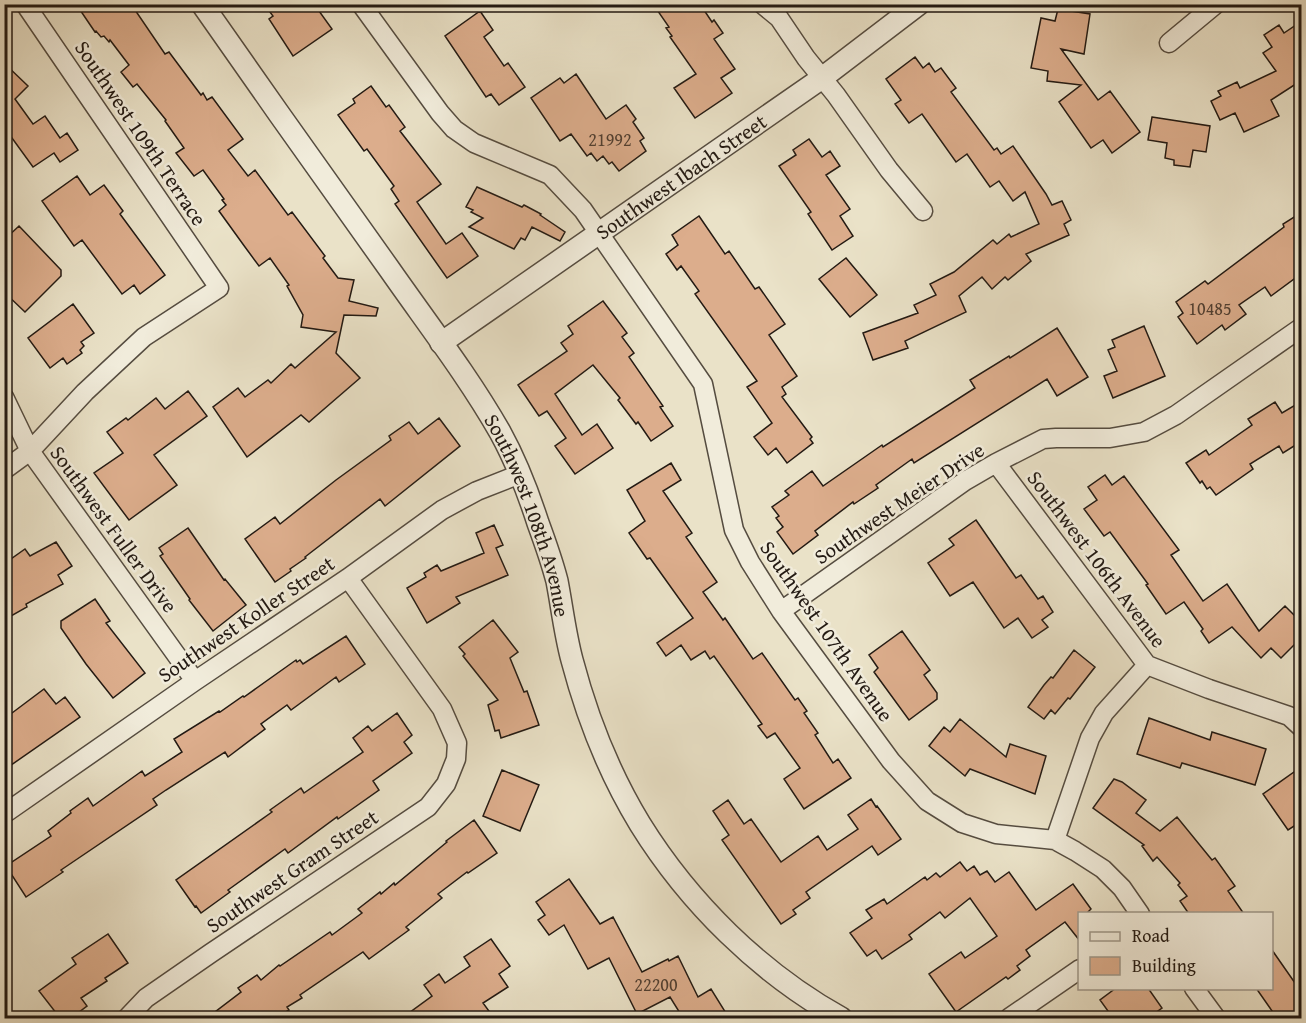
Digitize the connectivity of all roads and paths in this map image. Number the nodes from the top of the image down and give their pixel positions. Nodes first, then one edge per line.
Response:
1 (26, 4) edge
2 (202, 4) edge
3 (361, 4) edge
4 (762, 4) edge
5 (919, 4) edge
6 (1216, 4) edge
7 (1169, 43) dead end
8 (822, 78) junction
9 (923, 211) dead end
10 (598, 233) junction
11 (1302, 327) edge
12 (441, 343) junction
13 (4, 397) edge
14 (30, 451) junction
15 (996, 463) junction
16 (4, 470) edge
17 (520, 474) junction
18 (348, 578) junction
19 (781, 610) junction
20 (1147, 665) junction
21 (195, 681) junction
22 (1302, 728) edge
23 (4, 814) edge
24 (1055, 840) junction
25 (1139, 912) edge
26 (1078, 970) edge
27 (1195, 990) edge
28 (127, 1018) edge
29 (841, 1018) edge
30 (1009, 1018) edge
31 (1216, 1018) edge

1 - 14 street, Southwest 109th Terrace
2 - 12 street, Southwest 108th Avenue
3 - 10 street, Southwest 107th Avenue
4 - 8 street
5 - 8 street, Southwest Ibach Street
6 - 7 street
8 - 9 street
8 - 10 street, Southwest Ibach Street
10 - 12 street, Southwest Ibach Street
10 - 19 street, Southwest 107th Avenue
11 - 15 street, Southwest Meier Drive
12 - 17 street, Southwest 108th Avenue
13 - 14 street, Southwest Fuller Drive
14 - 16 street
14 - 21 street, Southwest Fuller Drive
15 - 19 street, Southwest Meier Drive
15 - 20 street, Southwest 106th Avenue
17 - 18 street, Southwest Koller Street
17 - 29 street, Southwest 108th Avenue
18 - 21 street, Southwest Koller Street
18 - 28 street, Southwest Gram Street
19 - 24 street, Southwest 107th Avenue
20 - 22 street, Southwest 106th Avenue
20 - 24 street
21 - 23 street, Southwest Koller Street
24 - 25 street, Southwest 107th Avenue
26 - 30 street
27 - 31 street

